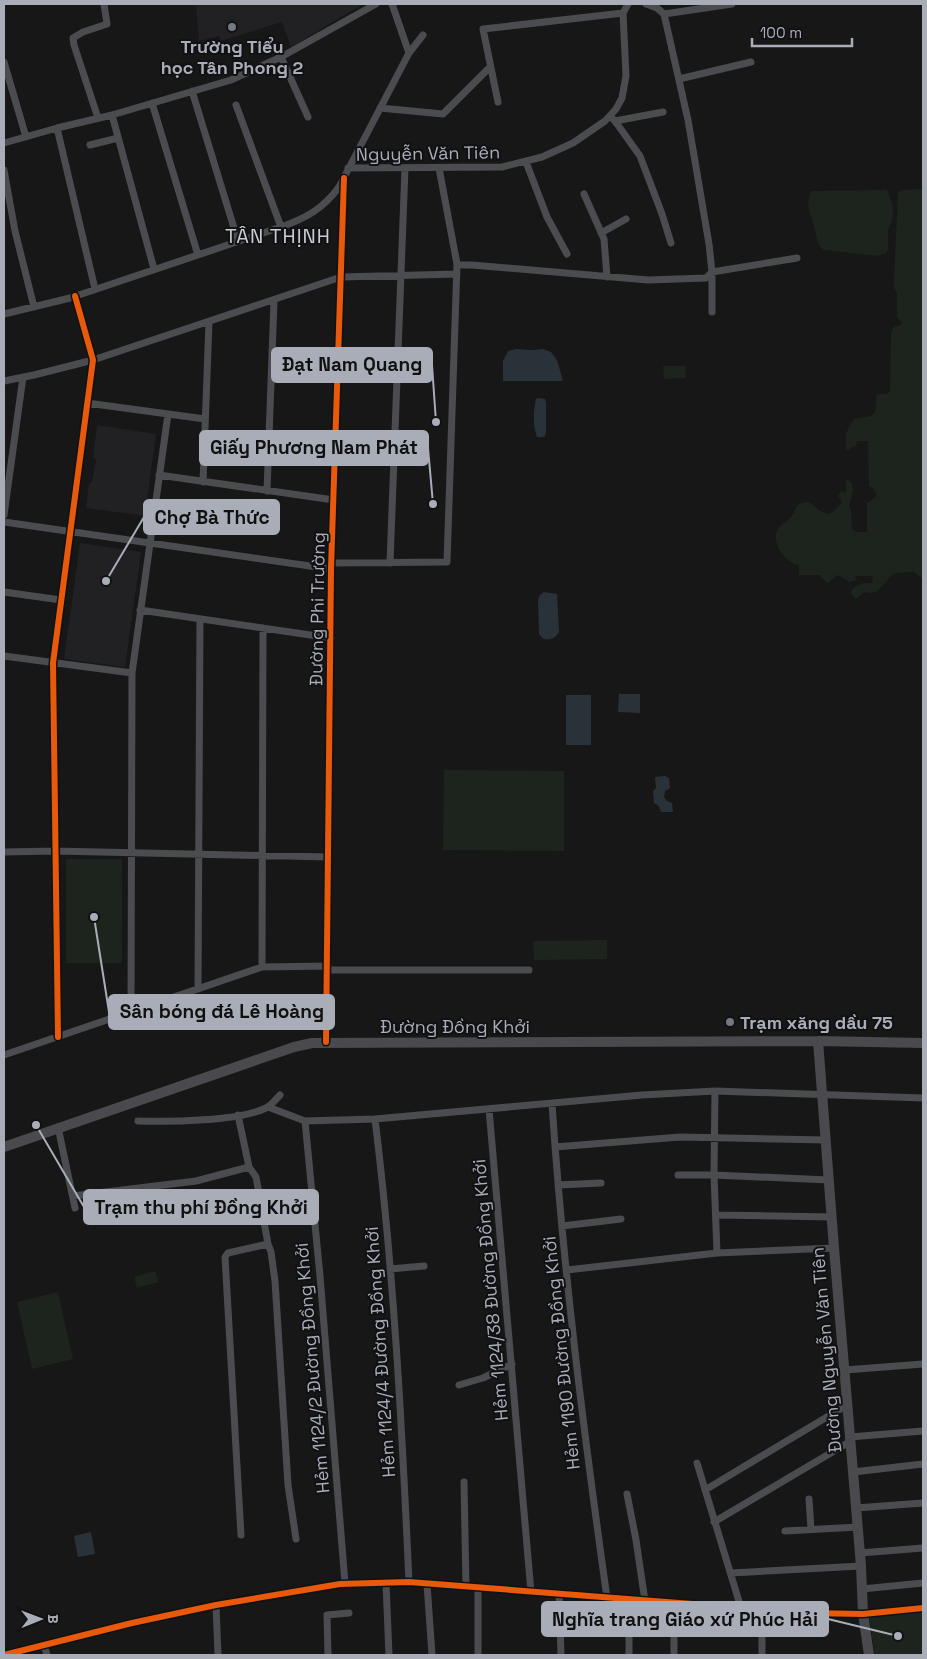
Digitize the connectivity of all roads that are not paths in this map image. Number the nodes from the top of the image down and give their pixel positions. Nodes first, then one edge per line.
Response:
1 (104, 4) edge
2 (376, 4) edge
3 (392, 4) edge
4 (628, 4) edge
5 (646, 4) edge
6 (732, 4) edge
7 (623, 13) junction
8 (664, 14) junction
9 (423, 35) dead end
10 (409, 53) junction
11 (281, 57) junction
12 (4, 62) edge
13 (751, 62) dead end
14 (490, 67) junction
15 (679, 79) junction
16 (192, 91) junction
17 (12, 93) junction
18 (4, 95) edge
19 (498, 102) dead end
20 (152, 103) junction
21 (236, 105) dead end
22 (380, 108) junction
23 (663, 112) dead end
24 (112, 115) junction
25 (308, 117) dead end
26 (98, 118) junction
27 (612, 118) junction
28 (57, 128) junction
29 (26, 137) junction
30 (118, 138) junction
31 (4, 143) edge
32 (90, 145) dead end
33 (526, 162) junction
34 (348, 168) junction
35 (405, 168) junction
36 (439, 168) junction
37 (4, 170) edge
38 (344, 178) junction
39 (584, 194) dead end
40 (626, 219) dead end
41 (281, 227) junction
42 (601, 233) junction
43 (238, 241) junction
44 (671, 243) dead end
45 (567, 254) dead end
46 (198, 255) junction
47 (797, 258) dead end
48 (457, 265) junction
49 (154, 269) junction
50 (712, 272) junction
51 (457, 274) junction
52 (401, 276) junction
53 (341, 277) junction
54 (607, 277) junction
55 (95, 289) junction
56 (74, 296) junction
57 (274, 301) junction
58 (34, 308) junction
59 (712, 312) dead end
60 (4, 314) edge
61 (209, 322) junction
62 (93, 360) junction
63 (23, 377) junction
64 (4, 381) edge
65 (87, 403) junction
66 (168, 414) junction
67 (205, 419) junction
68 (159, 476) junction
69 (203, 482) junction
70 (267, 491) junction
71 (334, 500) junction
72 (4, 515) edge
73 (4, 522) edge
74 (70, 532) junction
75 (150, 543) junction
76 (390, 562) junction
77 (332, 566) junction
78 (4, 592) edge
79 (60, 600) junction
80 (140, 610) junction
81 (200, 619) junction
82 (263, 628) junction
83 (331, 638) junction
84 (4, 656) edge
85 (53, 663) junction
86 (132, 673) junction
87 (56, 851) junction
88 (4, 852) edge
89 (131, 853) junction
90 (199, 854) junction
91 (263, 856) junction
92 (328, 857) junction
93 (262, 967) junction
94 (328, 968) junction
95 (529, 970) dead end
96 (198, 989) junction
97 (131, 1012) junction
98 (58, 1037) junction
99 (818, 1041) junction
100 (326, 1042) junction
101 (923, 1043) edge
102 (4, 1056) edge
103 (715, 1090) junction
104 (280, 1094) dead end
105 (822, 1096) junction
106 (923, 1098) edge
107 (552, 1104) junction
108 (268, 1107) junction
109 (489, 1109) junction
110 (238, 1115) junction
111 (375, 1119) junction
112 (138, 1121) dead end
113 (305, 1121) junction
114 (58, 1127) junction
115 (714, 1137) junction
116 (826, 1140) junction
117 (555, 1146) junction
118 (4, 1147) edge
119 (249, 1167) junction
120 (678, 1175) dead end
121 (714, 1175) junction
122 (829, 1180) junction
123 (601, 1183) dead end
124 (558, 1185) junction
125 (73, 1196) junction
126 (75, 1208) dead end
127 (716, 1215) junction
128 (832, 1217) junction
129 (621, 1219) dead end
130 (562, 1226) junction
131 (268, 1244) junction
132 (834, 1248) junction
133 (717, 1253) junction
134 (424, 1266) dead end
135 (390, 1269) junction
136 (567, 1270) junction
137 (512, 1364) junction
138 (923, 1364) edge
139 (845, 1370) junction
140 (459, 1385) dead end
141 (847, 1405) junction
142 (923, 1431) edge
143 (850, 1439) junction
144 (697, 1463) dead end
145 (923, 1464) edge
146 (853, 1472) junction
147 (464, 1482) dead end
148 (705, 1490) junction
149 (627, 1494) dead end
150 (809, 1499) dead end
151 (923, 1503) edge
152 (856, 1508) junction
153 (714, 1522) junction
154 (858, 1527) junction
155 (811, 1529) junction
156 (785, 1531) dead end
157 (241, 1535) dead end
158 (296, 1539) dead end
159 (923, 1548) edge
160 (860, 1553) junction
161 (861, 1566) junction
162 (731, 1573) junction
163 (409, 1582) junction
164 (345, 1583) junction
165 (386, 1583) junction
166 (923, 1583) edge
167 (427, 1584) junction
168 (466, 1587) junction
169 (478, 1588) junction
170 (862, 1589) junction
171 (531, 1592) junction
172 (559, 1594) junction
173 (607, 1598) junction
174 (629, 1600) junction
175 (645, 1601) junction
176 (216, 1605) junction
177 (741, 1608) junction
178 (923, 1608) edge
179 (349, 1613) dead end
180 (862, 1614) junction
181 (674, 1631) dead end
182 (762, 1637) dead end
183 (44, 1644) junction
184 (4, 1655) edge
185 (46, 1655) edge
186 (218, 1655) edge
187 (328, 1655) edge
188 (389, 1655) edge
189 (432, 1655) edge
190 (478, 1655) edge
191 (561, 1655) edge
192 (629, 1655) edge
193 (674, 1655) edge
194 (762, 1655) edge
195 (869, 1655) edge

1 - 26 street
2 - 11 street
3 - 10 street
4 - 7 street
5 - 8 street
6 - 8 street
7 - 14 street
7 - 27 street, Nguyễn Văn Tiên
8 - 15 street
9 - 10 street
10 - 22 street
11 - 16 street
11 - 25 street
12 - 17 street
13 - 15 street
14 - 19 street
14 - 22 street
15 - 50 street
16 - 20 street
16 - 43 street
17 - 18 street
17 - 29 street
20 - 24 street
20 - 46 street
21 - 41 street
22 - 34 street
23 - 27 street
24 - 26 street
24 - 30 street
26 - 28 street
27 - 33 street, Nguyễn Văn Tiên
27 - 44 street
28 - 29 street
28 - 55 street
29 - 31 street
30 - 32 street
30 - 49 street
33 - 36 street, Nguyễn Văn Tiên
33 - 45 street
34 - 35 street, Nguyễn Văn Tiên
34 - 38 street, Nguyễn Văn Tiên
35 - 36 street, Nguyễn Văn Tiên
35 - 52 street
36 - 48 street
37 - 58 street
38 - 41 street, Nguyễn Văn Tiên
38 - 53 street, Đường Phi Trường
39 - 42 street
40 - 42 street
41 - 43 street, Nguyễn Văn Tiên
42 - 54 street
43 - 46 street, Nguyễn Văn Tiên
46 - 49 street, Nguyễn Văn Tiên
47 - 50 street
48 - 51 street
48 - 54 street
49 - 55 street, Nguyễn Văn Tiên
50 - 54 street
50 - 59 street
51 - 52 street
51 - 76 street
52 - 53 street
52 - 76 street
53 - 57 street
53 - 71 street, Đường Phi Trường
55 - 56 street, Nguyễn Văn Tiên
56 - 58 street, Nguyễn Văn Tiên
56 - 62 street
57 - 61 street
57 - 70 street
58 - 60 street, Nguyễn Văn Tiên
61 - 62 street
61 - 67 street
62 - 63 street
62 - 65 street
63 - 64 street
63 - 72 street
65 - 66 street
65 - 74 street
66 - 67 street
66 - 68 street
67 - 69 street
68 - 69 street
68 - 75 street
69 - 70 street
70 - 71 street
71 - 77 street, Đường Phi Trường
73 - 74 street
74 - 75 street
74 - 79 street
75 - 77 street
75 - 80 street
76 - 77 street
77 - 83 street, Đường Phi Trường
78 - 79 street
79 - 85 street
80 - 81 street
80 - 86 street
81 - 82 street
81 - 90 street
82 - 83 street
82 - 91 street
83 - 92 street, Đường Phi Trường
84 - 85 street
85 - 86 street
85 - 87 street
86 - 89 street
87 - 88 street
87 - 89 street
87 - 98 street
89 - 90 street
89 - 97 street
90 - 91 street
90 - 96 street
91 - 92 street
91 - 93 street
92 - 94 street, Đường Phi Trường
93 - 94 street
93 - 96 street
94 - 95 street
94 - 100 street, Đường Phi Trường
96 - 97 street
97 - 98 street
98 - 102 street
99 - 100 main road, Đường Đồng Khởi
99 - 101 main road, Đường Đồng Khởi
99 - 105 main road, Đường Nguyễn Văn Tiên
100 - 114 main road, Đường Đồng Khởi
103 - 105 street
103 - 107 street
103 - 115 street
104 - 108 street
105 - 106 street
105 - 116 main road, Đường Nguyễn Văn Tiên
107 - 109 street
107 - 117 street, Hẻm 1190 Đường Đồng Khởi
108 - 110 street
108 - 113 street
109 - 111 street
109 - 137 street, Hẻm 1124/38 Đường Đồng Khởi
110 - 112 street
110 - 119 street
111 - 113 street
111 - 135 street, Hẻm 1124/4 Đường Đồng Khởi
113 - 164 street, Hẻm 1124/2 Đường Đồng Khởi
114 - 118 main road, Đường Đồng Khởi
114 - 125 street
115 - 116 street
115 - 117 street
115 - 121 street
116 - 122 main road, Đường Nguyễn Văn Tiên
117 - 124 street, Hẻm 1190 Đường Đồng Khởi
119 - 125 street
119 - 131 street
120 - 121 street
121 - 122 street
121 - 127 street
122 - 128 main road, Đường Nguyễn Văn Tiên
123 - 124 street
124 - 130 street, Hẻm 1190 Đường Đồng Khởi
125 - 126 street
127 - 128 street
127 - 133 street
128 - 132 main road, Đường Nguyễn Văn Tiên
129 - 130 street
130 - 136 street, Hẻm 1190 Đường Đồng Khởi
131 - 157 street
131 - 158 street
132 - 133 street
132 - 139 main road, Đường Nguyễn Văn Tiên
133 - 136 street
134 - 135 street
135 - 163 street, Hẻm 1124/4 Đường Đồng Khởi
136 - 173 street, Hẻm 1190 Đường Đồng Khởi
137 - 140 street
137 - 171 street, Hẻm 1124/38 Đường Đồng Khởi
138 - 139 street
139 - 141 main road, Đường Nguyễn Văn Tiên
141 - 143 main road, Đường Nguyễn Văn Tiên
141 - 148 street
142 - 143 street
143 - 146 main road, Đường Nguyễn Văn Tiên
143 - 153 street
144 - 148 street
145 - 146 street
146 - 152 main road, Đường Nguyễn Văn Tiên
147 - 168 street
148 - 153 street
149 - 175 street
150 - 155 street
151 - 152 street
152 - 154 main road, Đường Nguyễn Văn Tiên
153 - 162 street
154 - 155 street
154 - 160 main road, Đường Nguyễn Văn Tiên
155 - 156 street
159 - 160 street
160 - 161 main road, Đường Nguyễn Văn Tiên
161 - 162 street
161 - 170 main road, Đường Nguyễn Văn Tiên
162 - 177 street
163 - 165 street
163 - 167 street
164 - 165 street
164 - 176 street
165 - 188 street
166 - 170 street
167 - 168 street
167 - 189 street
168 - 169 street
169 - 171 street
169 - 190 street
170 - 180 main road, Đường Nguyễn Văn Tiên
171 - 172 street
172 - 173 street
172 - 191 street
173 - 174 street
174 - 175 street
174 - 192 street
175 - 177 street
176 - 183 street
176 - 186 street
177 - 180 street
178 - 180 street
179 - 187 street
180 - 195 main road, Đường Nguyễn Văn Tiên
181 - 193 street
182 - 194 street
183 - 184 street
183 - 185 street

